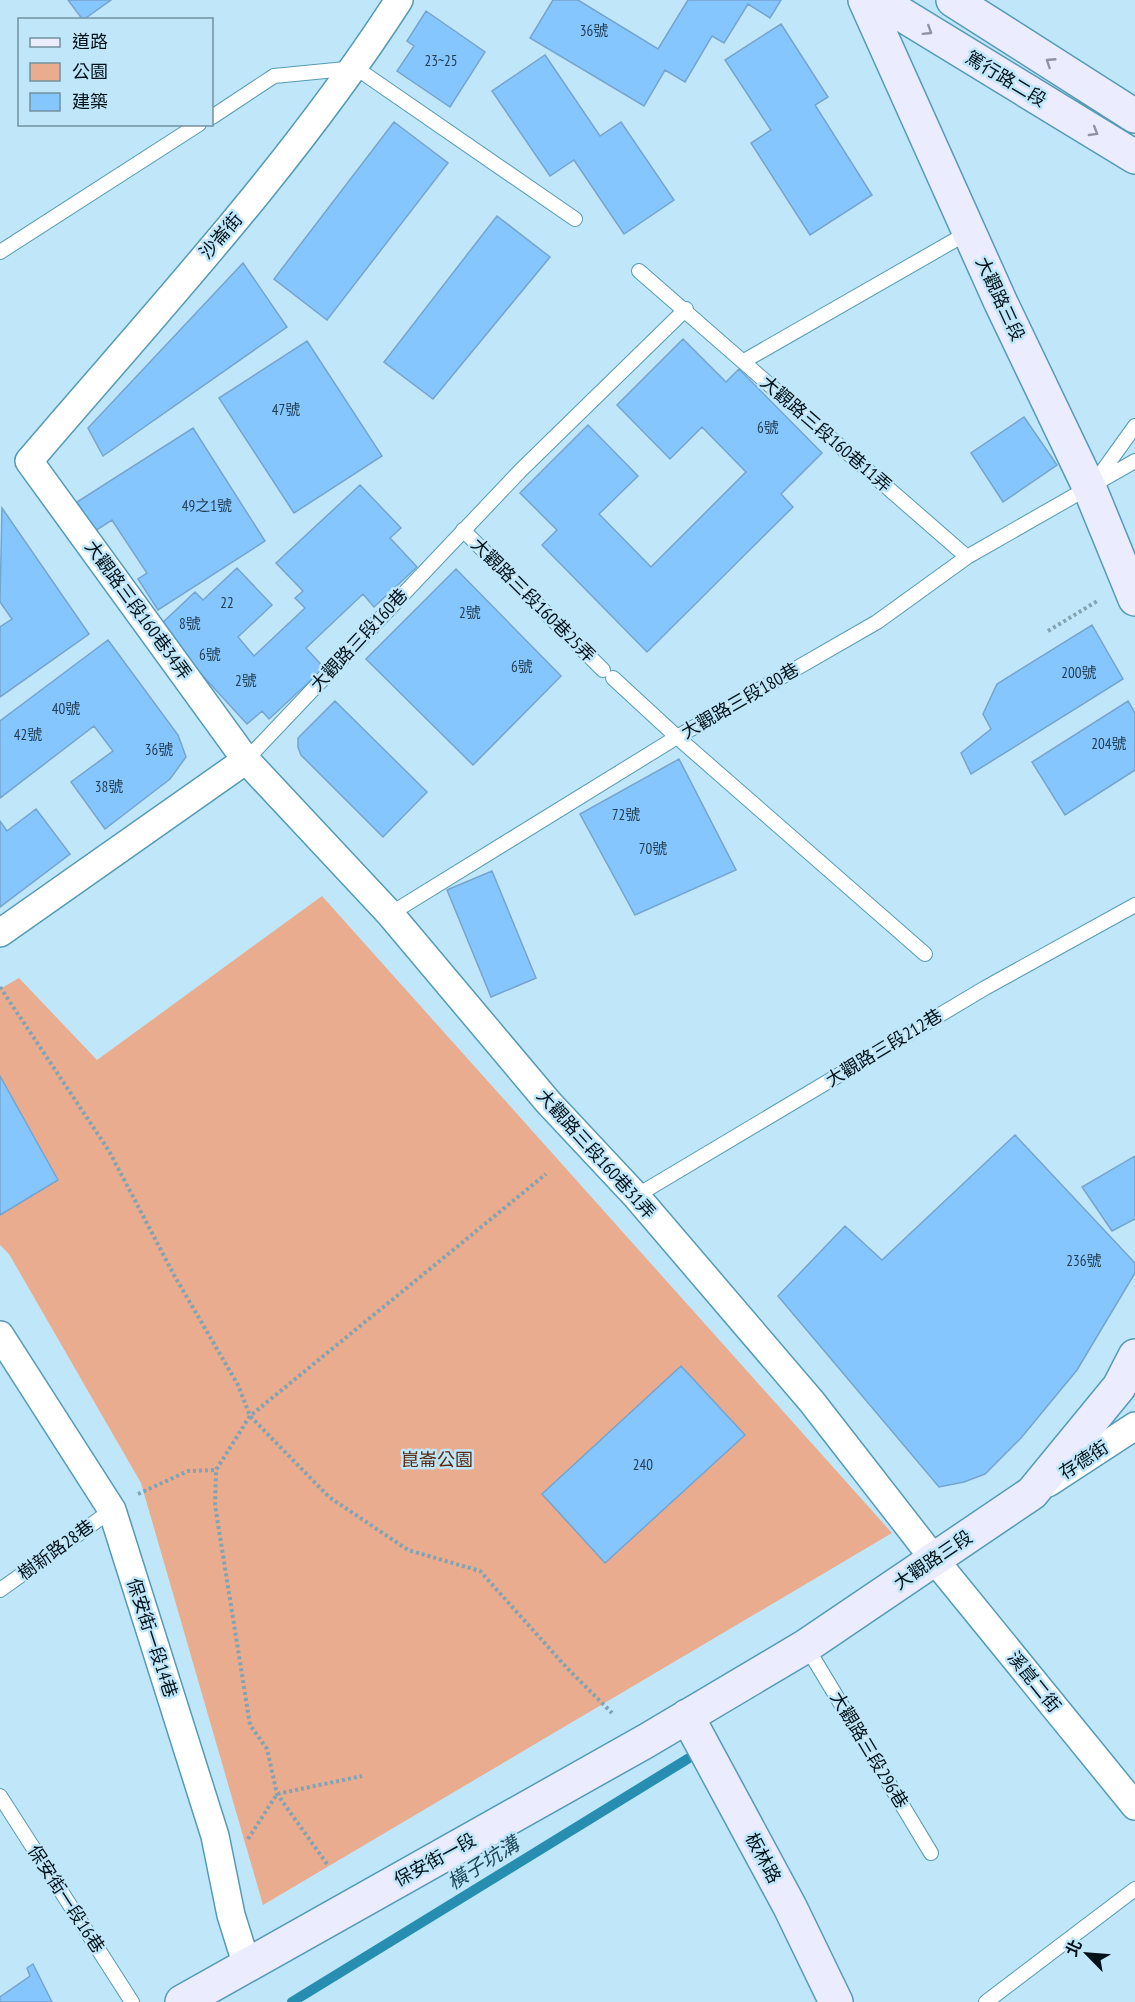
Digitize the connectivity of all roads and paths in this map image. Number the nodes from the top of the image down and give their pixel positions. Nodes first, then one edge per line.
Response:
1 (399, 0) edge
2 (865, 0) edge
3 (878, 0) edge
4 (953, 0) edge
5 (356, 68) junction
6 (213, 116) edge
7 (1135, 116) edge
8 (196, 126) edge
9 (1135, 157) edge
10 (575, 219) dead end
11 (969, 232) junction
12 (0, 252) edge
13 (639, 271) dead end
14 (686, 309) junction
15 (744, 361) junction
16 (1135, 426) edge
17 (29, 461) joint
18 (1135, 461) edge
19 (1090, 489) junction
20 (463, 530) junction
21 (967, 557) junction
22 (1132, 590) edge
23 (1048, 631) dead end
24 (677, 737) junction
25 (246, 760) junction
26 (1135, 905) edge
27 (390, 914) junction
28 (0, 933) edge
29 (925, 954) dead end
30 (0, 987) edge
31 (546, 1174) dead end
32 (636, 1196) junction
33 (0, 1335) edge
34 (1135, 1356) edge
35 (250, 1416) junction
36 (1135, 1426) edge
37 (216, 1470) junction
38 (1032, 1493) junction
39 (112, 1510) junction
40 (934, 1559) junction
41 (0, 1590) edge
42 (806, 1646) junction
43 (612, 1713) dead end
44 (687, 1716) junction
45 (362, 1776) dead end
46 (277, 1794) junction
47 (0, 1796) edge
48 (1135, 1806) edge
49 (245, 1843) dead end
50 (931, 1853) dead end
51 (327, 1864) dead end
52 (1135, 1889) edge
53 (247, 1966) junction
54 (132, 2002) edge
55 (182, 2002) edge
56 (836, 2002) edge
57 (986, 2002) edge

1 - 5 street, 沙崙街
2 - 11 main road, 大觀路三段
3 -> 9 main road, 篤行路二段
7 -> 4 main road, 篤行路二段
5 - 6 lane
5 - 10 lane
5 - 17 street, 沙崙街
8 - 12 lane
11 - 15 lane
11 - 19 main road, 大觀路三段
13 - 14 lane, 大觀路三段160巷11弄
14 - 15 lane, 大觀路三段160巷11弄
14 - 20 lane, 大觀路三段160巷
15 - 21 lane, 大觀路三段160巷11弄
16 - 19 lane
17 - 25 street, 大觀路三段160巷34弄
18 - 19 lane, 大觀路三段180巷
19 - 21 lane, 大觀路三段180巷
19 - 22 main road, 大觀路三段
20 - 24 lane, 大觀路三段160巷25弄
20 - 25 lane, 大觀路三段160巷
21 - 24 lane, 大觀路三段180巷
22 - 23 path
24 - 27 lane, 大觀路三段180巷
24 - 29 lane, 大觀路三段160巷25弄
25 - 27 street, 大觀路三段160巷31弄
25 - 28 street, 大觀路三段160巷
26 - 32 lane, 大觀路三段212巷
27 - 32 street, 大觀路三段160巷31弄
30 - 35 path
31 - 35 path
32 - 40 street, 大觀路三段160巷31弄
33 - 39 street, 保安街一段14巷
34 - 38 main road, 大觀路三段
35 - 37 path
35 - 43 path
36 - 38 street, 存德街
37 - 39 path
37 - 46 path
38 - 40 main road, 大觀路三段
39 - 41 lane, 樹新路28巷
39 - 53 street, 保安街一段14巷
40 - 42 main road, 大觀路三段
40 - 48 street, 溪崑二街
42 - 44 main road, 大觀路三段
42 - 50 lane, 大觀路三段296巷
44 - 53 main road, 保安街一段
44 - 56 main road, 板林路
45 - 46 path
46 - 49 path
46 - 51 path
47 - 54 lane, 保安街一段16巷
52 - 57 lane
53 - 55 main road, 保安街一段

